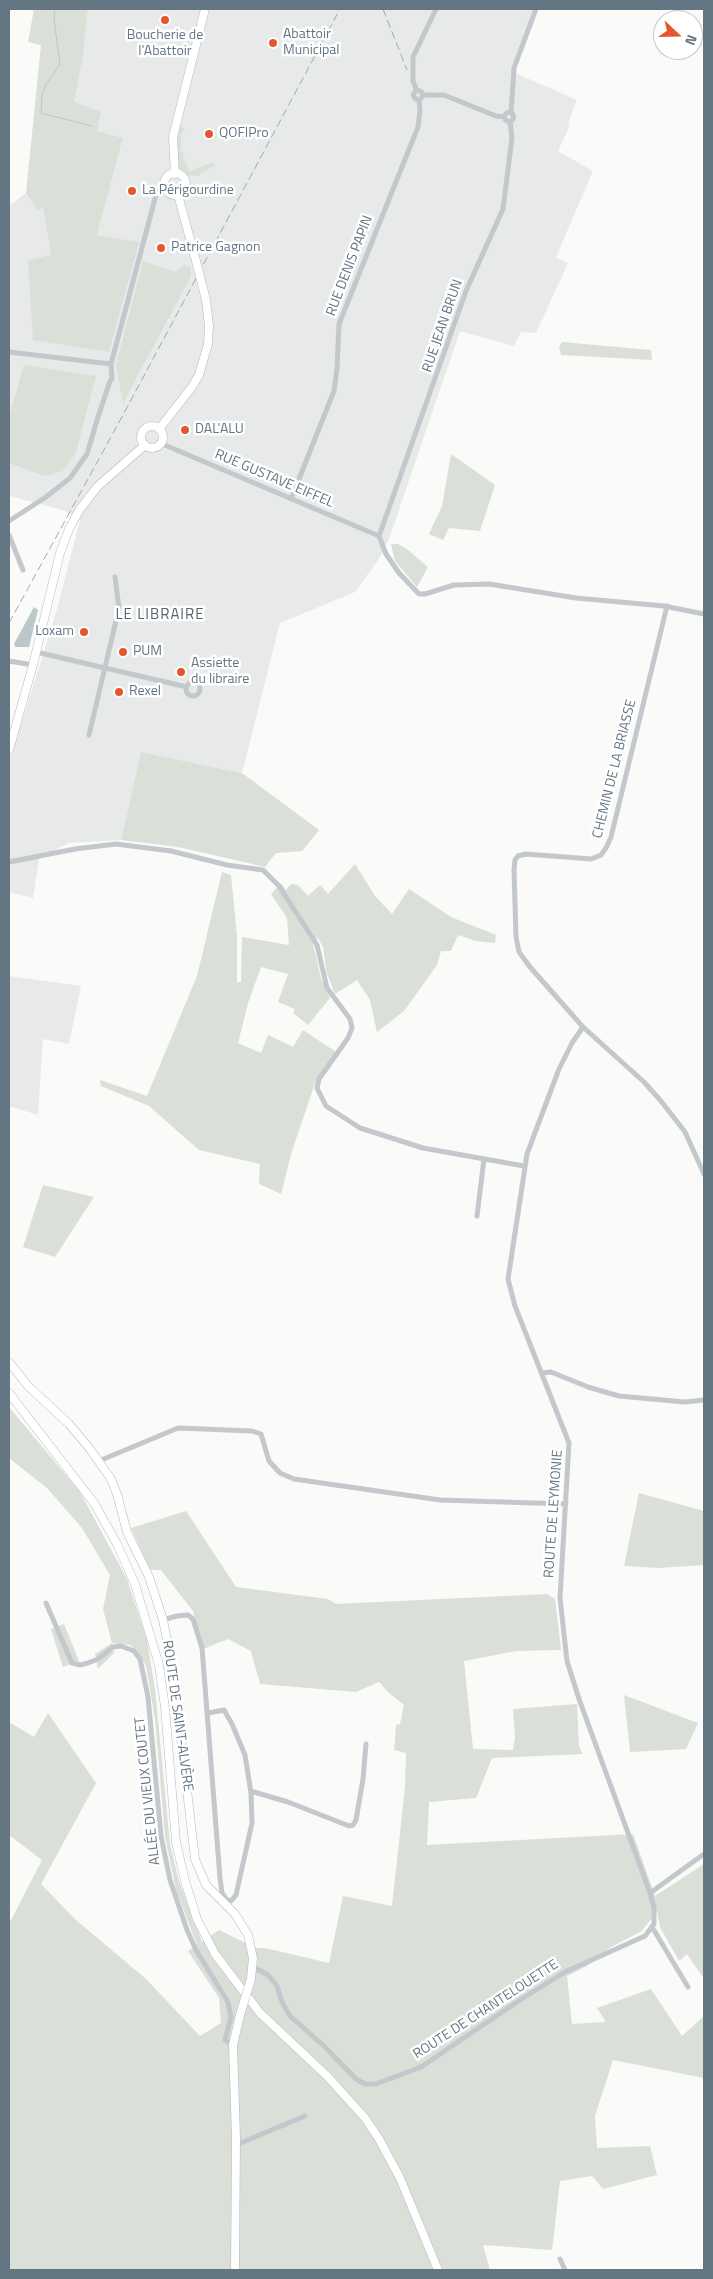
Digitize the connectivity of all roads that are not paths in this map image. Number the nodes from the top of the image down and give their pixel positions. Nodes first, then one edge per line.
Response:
1 (206, 9) edge
2 (436, 9) edge
3 (536, 9) edge
4 (417, 91) junction
5 (423, 95) junction
6 (418, 100) junction
7 (511, 113) junction
8 (504, 117) junction
9 (510, 122) junction
10 (174, 174) junction
11 (165, 186) junction
12 (178, 195) junction
13 (9, 352) edge
14 (111, 364) junction
15 (159, 429) junction
16 (160, 443) junction
17 (144, 444) junction
18 (291, 499) junction
19 (9, 521) edge
20 (9, 536) edge
21 (378, 536) junction
22 (22, 570) dead end
23 (115, 577) dead end
24 (667, 606) junction
25 (704, 614) edge
26 (36, 652) junction
27 (9, 661) edge
28 (33, 665) junction
29 (105, 669) junction
30 (187, 687) dead end
31 (89, 735) dead end
32 (9, 750) edge
33 (9, 862) edge
34 (583, 1026) junction
35 (484, 1159) junction
36 (524, 1166) junction
37 (704, 1174) edge
38 (477, 1216) dead end
39 (9, 1362) edge
40 (542, 1373) junction
41 (9, 1393) edge
42 (704, 1400) edge
43 (99, 1461) junction
44 (566, 1504) junction
45 (46, 1603) dead end
46 (163, 1620) junction
47 (208, 1713) junction
48 (366, 1744) dead end
49 (251, 1793) junction
50 (704, 1854) edge
51 (650, 1893) junction
52 (652, 1927) junction
53 (253, 1967) junction
54 (688, 1987) dead end
55 (233, 2045) junction
56 (305, 2116) dead end
57 (236, 2145) junction
58 (560, 2259) dead end
59 (235, 2270) edge
60 (438, 2270) edge
61 (565, 2270) edge

1 - 10 main road
2 - 4 street
3 - 7 street
4 - 5 street
4 - 6 street, RUE DENIS PAPIN
5 - 6 street
5 - 8 street
6 - 18 street, RUE DENIS PAPIN
7 - 8 street
7 - 9 street, RUE JEAN BRUN
8 - 9 street
9 - 21 street, RUE JEAN BRUN
10 - 11 main road
10 - 12 main road
11 - 12 main road
11 - 14 street
12 - 15 main road, bridge
13 - 14 street
14 - 19 street
15 - 16 main road
15 - 17 main road
16 - 17 main road
16 - 18 street, RUE GUSTAVE EIFFEL
17 - 26 main road
18 - 21 street, RUE GUSTAVE EIFFEL
20 - 22 street
21 - 24 street
23 - 29 street
24 - 25 street
24 - 34 street, CHEMIN DE LA BRIASSE
26 - 28 main road
26 - 29 street
27 - 28 street
28 - 32 main road
29 - 30 street
29 - 31 street
33 - 35 street
34 - 36 street, ROUTE DE LEYMONIE
34 - 37 street, CHEMIN DE LA BRIASSE
35 - 36 street
35 - 38 street
36 - 40 street, ROUTE DE LEYMONIE
39 - 43 main road, ROUTE DE SAINT-ALVÈRE
40 - 42 street
40 - 44 street, ROUTE DE LEYMONIE
41 - 60 main road
43 - 44 street
43 - 46 main road, ROUTE DE SAINT-ALVÈRE
44 - 51 street, ROUTE DE LEYMONIE
45 - 55 street, ALLÉE DU VIEUX COUTET
46 - 47 street
46 - 53 main road, ROUTE DE SAINT-ALVÈRE
47 - 49 street
47 - 49 street
48 - 49 street
50 - 51 street
51 - 52 street
52 - 53 street, ROUTE DE CHANTELOUETTE
52 - 54 street
53 - 55 main road, ROUTE DE SAINT-ALVÈRE, bridge
55 - 57 main road, ROUTE DE SAINT-ALVÈRE
56 - 57 street
57 - 59 main road, ROUTE DE SAINT-ALVÈRE
58 - 61 street

